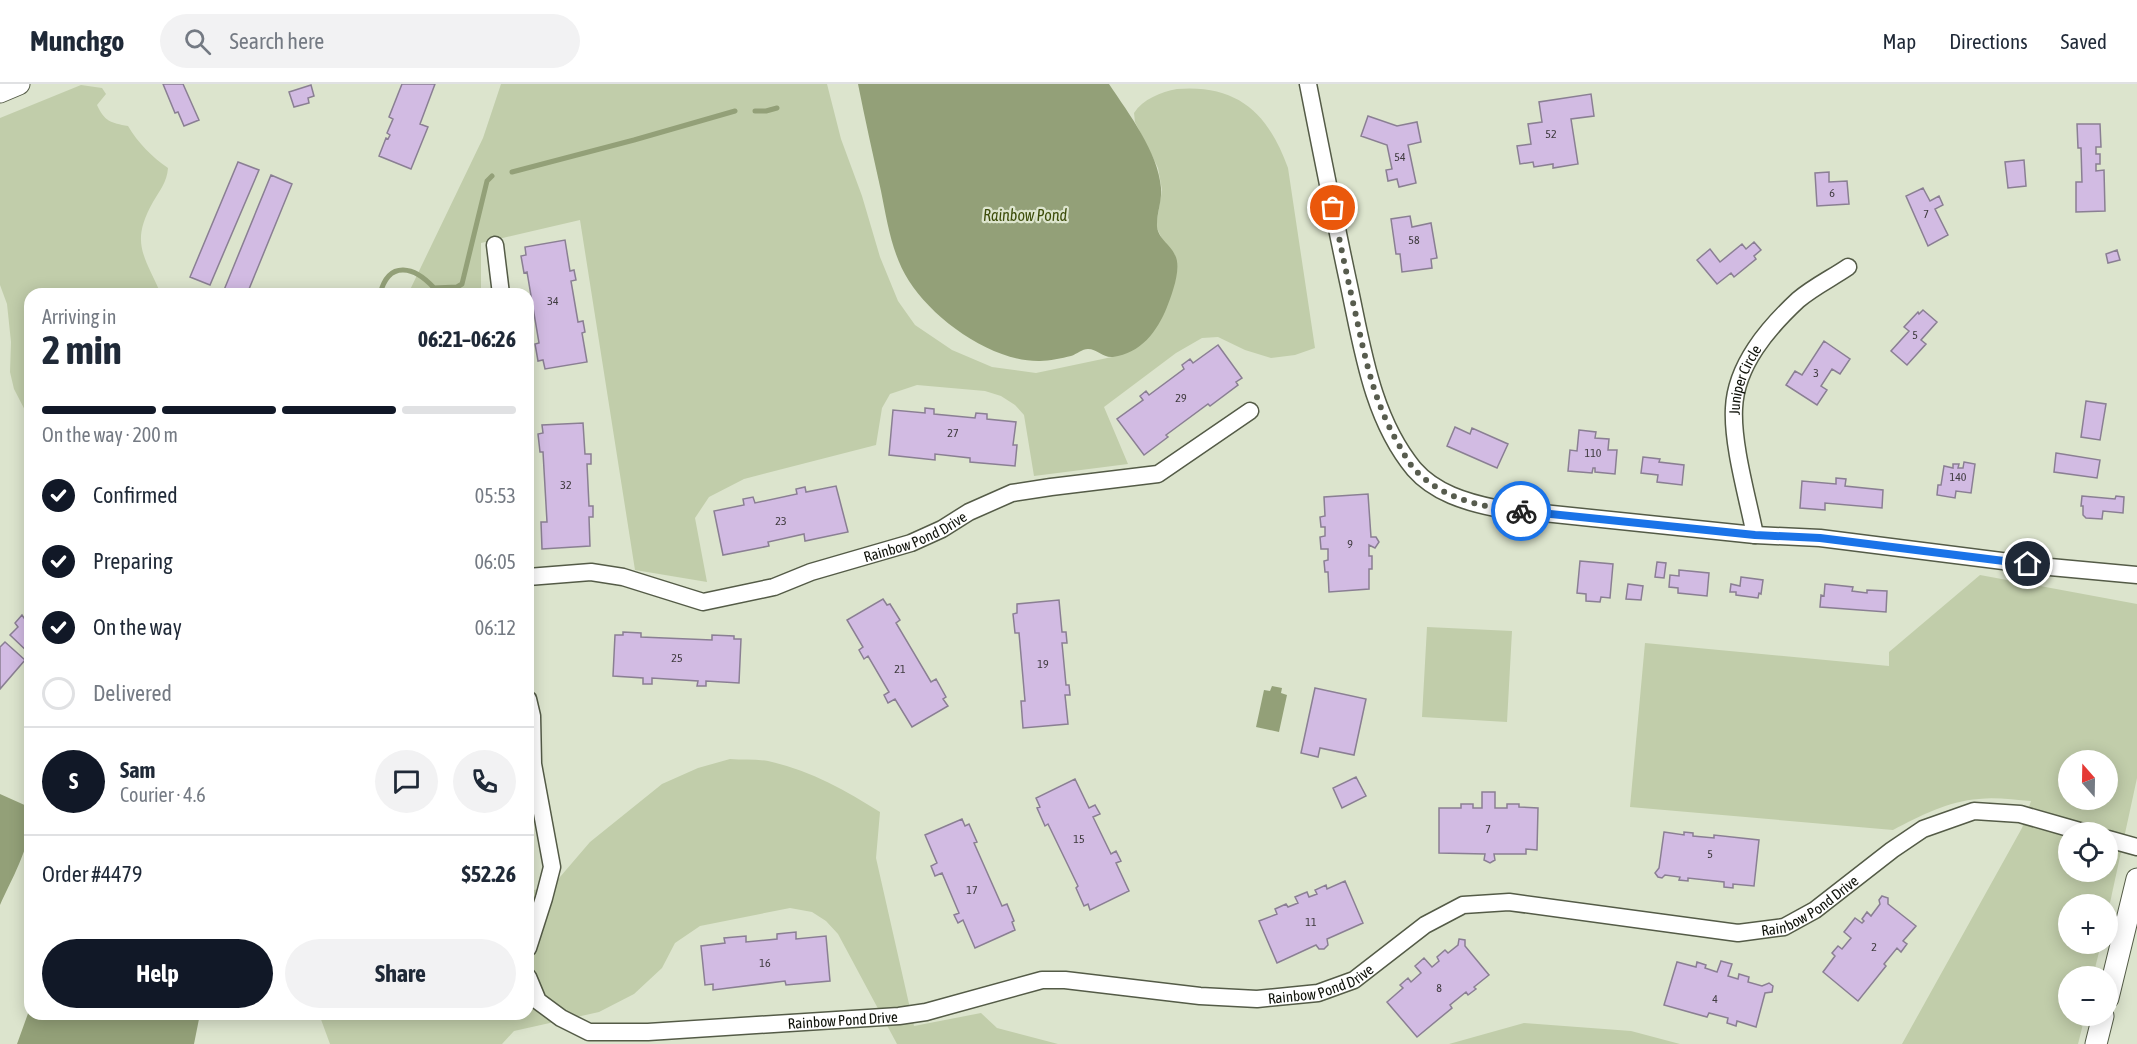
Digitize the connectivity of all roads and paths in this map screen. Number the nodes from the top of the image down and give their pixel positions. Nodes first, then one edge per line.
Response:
1 (19, 84) edge
2 (1308, 84) edge
3 (0, 92) edge
4 (495, 245) dead end
5 (1848, 267) dead end
6 (500, 288) edge
7 (1250, 411) dead end
8 (1755, 535) junction
9 (2137, 576) edge
10 (534, 577) edge
11 (534, 769) edge
12 (2058, 825) edge
13 (2118, 842) edge
14 (2137, 847) edge
15 (2137, 879) edge
16 (534, 929) edge
17 (2116, 966) edge
18 (534, 991) edge
19 (2100, 1026) edge
20 (2096, 1044) edge

1 - 3 main road
2 - 8 street
4 - 6 street
5 - 8 street, Juniper Circle
7 - 10 street, Rainbow Pond Drive
8 - 9 street
11 - 16 street
12 - 18 street, Rainbow Pond Drive
13 - 14 street
15 - 17 main road
19 - 20 main road

